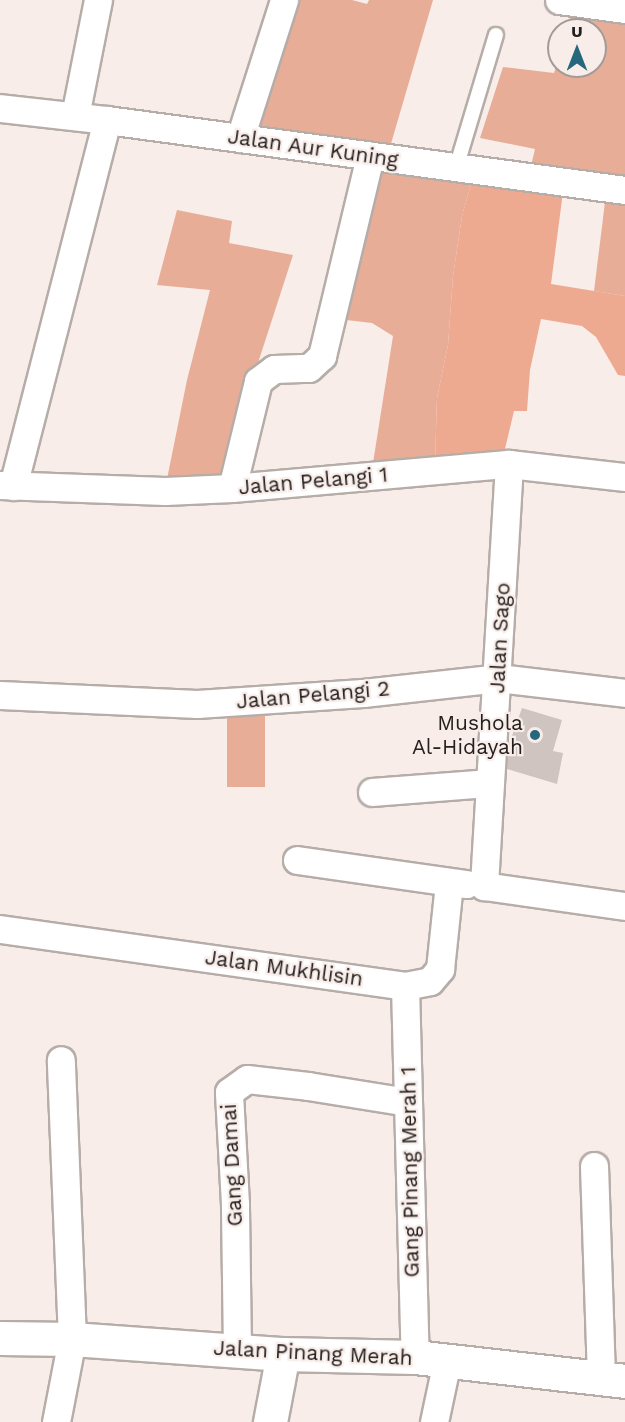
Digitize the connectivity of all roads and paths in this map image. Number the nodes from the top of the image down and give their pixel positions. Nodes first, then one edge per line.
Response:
1 (98, 0) edge
2 (284, 0) edge
3 (559, 0) edge
4 (625, 9) edge
5 (496, 35) dead end
6 (0, 108) edge
7 (75, 116) junction
8 (107, 120) junction
9 (240, 138) junction
10 (370, 156) junction
11 (456, 168) junction
12 (625, 190) edge
13 (509, 464) junction
14 (625, 477) edge
15 (7, 485) edge
16 (232, 488) junction
17 (498, 678) junction
18 (625, 693) edge
19 (0, 695) edge
20 (490, 783) junction
21 (372, 792) dead end
22 (297, 860) dead end
23 (449, 883) junction
24 (484, 886) junction
25 (625, 906) edge
26 (0, 929) edge
27 (405, 986) junction
28 (61, 1060) dead end
29 (408, 1102) junction
30 (594, 1166) dead end
31 (0, 1338) edge
32 (72, 1339) junction
33 (237, 1351) junction
34 (283, 1354) junction
35 (415, 1357) junction
36 (447, 1361) junction
37 (613, 1380) edge
38 (56, 1422) edge
39 (270, 1422) edge
40 (434, 1422) edge

1 - 7 street
2 - 9 street
3 - 4 street
5 - 11 lane
6 - 7 street, Jalan Aur Kuning
7 - 8 street, Jalan Aur Kuning
8 - 9 street, Jalan Aur Kuning
8 - 15 street
9 - 10 street, Jalan Aur Kuning
10 - 11 street, Jalan Aur Kuning
10 - 16 street
11 - 12 street, Jalan Aur Kuning
13 - 14 street, Jalan Pelangi 1
13 - 16 street, Jalan Pelangi 1
13 - 17 street, Jalan Sago
15 - 16 street, Jalan Pelangi 1
17 - 18 street, Jalan Pelangi 2
17 - 19 street, Jalan Pelangi 2
17 - 20 street, Jalan Sago
20 - 21 street
20 - 24 street, Jalan Sago
22 - 23 street
23 - 24 street
23 - 27 street, Jalan Mukhlisin
24 - 25 street
26 - 27 street, Jalan Mukhlisin
27 - 29 street, Gang Pinang Merah 1
28 - 32 street
29 - 33 street, Gang Damai
29 - 35 street, Gang Pinang Merah 1
30 - 37 street
31 - 32 street, Jalan Pinang Merah
32 - 33 street, Jalan Pinang Merah
32 - 38 street
33 - 34 street, Jalan Pinang Merah
34 - 35 street, Jalan Pinang Merah
34 - 39 street
35 - 36 street, Jalan Pinang Merah
36 - 37 street, Jalan Pinang Merah
36 - 40 street

